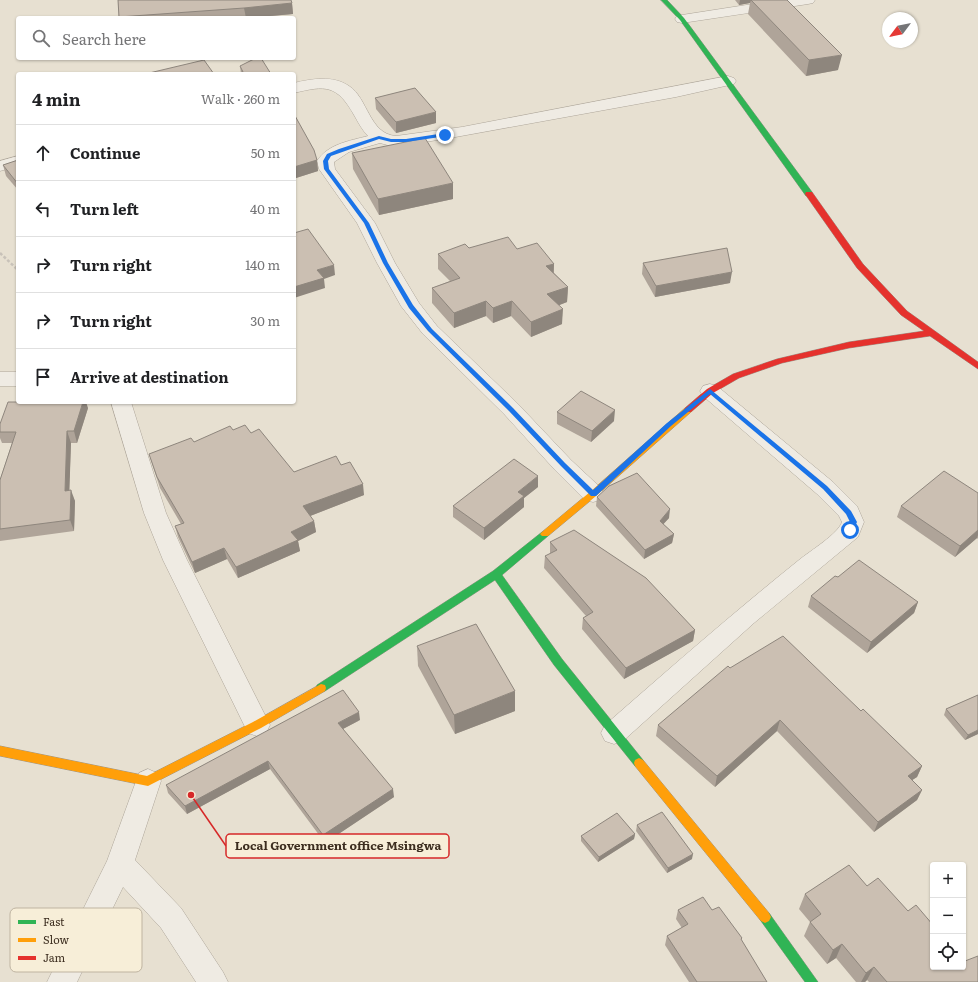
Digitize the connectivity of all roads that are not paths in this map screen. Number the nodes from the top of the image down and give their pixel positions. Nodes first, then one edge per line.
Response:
1 (664, 0) edge
2 (808, 0) edge
3 (682, 19) junction
4 (728, 81) junction
5 (296, 88) edge
6 (379, 138) junction
7 (16, 161) edge
8 (0, 166) edge
9 (932, 333) junction
10 (978, 366) edge
11 (16, 378) edge
12 (0, 379) edge
13 (710, 391) junction
14 (122, 404) edge
15 (593, 494) junction
16 (496, 574) junction
17 (257, 725) junction
18 (614, 733) junction
19 (0, 751) edge
20 (148, 782) junction
21 (120, 864) junction
22 (98, 908) edge
23 (67, 972) edge
24 (62, 982) edge
25 (213, 982) edge
26 (812, 982) edge

1 - 3 street
2 - 3 street
3 - 4 street
4 - 6 street
4 - 9 street
5 - 6 street
6 - 15 street
7 - 8 street
9 - 10 street
9 - 13 street
11 - 12 street
13 - 15 street
13 - 18 street
14 - 17 street
15 - 16 street
16 - 17 street
16 - 18 street
17 - 20 street
18 - 26 street
19 - 20 street
20 - 21 street
21 - 22 street
21 - 25 street
23 - 24 street

